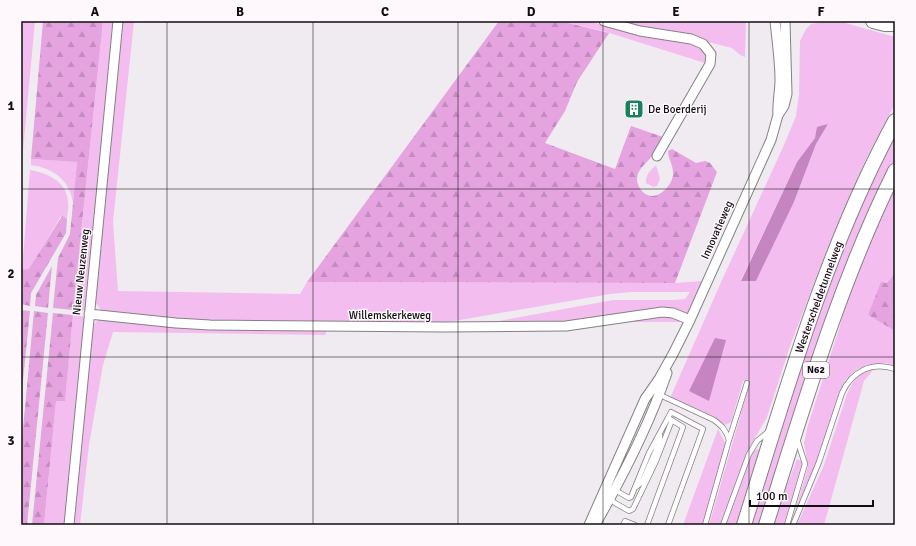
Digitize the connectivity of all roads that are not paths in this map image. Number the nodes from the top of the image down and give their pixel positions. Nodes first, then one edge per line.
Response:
1 (118, 21) edge
2 (604, 21) edge
3 (775, 21) edge
4 (784, 21) edge
5 (790, 21) edge
6 (873, 21) edge
7 (894, 22) edge
8 (786, 48) junction
9 (778, 115) junction
10 (895, 121) edge
11 (657, 156) dead end
12 (895, 172) edge
13 (89, 314) junction
14 (690, 320) junction
15 (674, 354) junction
16 (895, 369) edge
17 (747, 382) dead end
18 (654, 387) junction
19 (659, 396) junction
20 (670, 419) junction
21 (775, 427) junction
22 (661, 433) junction
23 (795, 433) junction
24 (666, 436) junction
25 (729, 440) junction
26 (660, 442) junction
27 (642, 482) junction
28 (636, 487) junction
29 (643, 489) junction
30 (609, 492) junction
31 (69, 525) edge
32 (589, 525) edge
33 (594, 525) edge
34 (623, 525) edge
35 (635, 525) edge
36 (647, 525) edge
37 (668, 525) edge
38 (705, 525) edge
39 (723, 525) edge
40 (744, 525) edge
41 (766, 525) edge
42 (787, 525) edge
43 (793, 525) edge

1 - 13 street, Nieuw Neuzenweg
2 - 11 street
3 - 9 street, Innovatieweg
4 - 8 street, Innovatieweg
5 - 8 street, Innovatieweg
6 - 7 main road
8 - 9 street, Innovatieweg
9 - 14 street, Innovatieweg
10 - 21 main road, Westerscheldetunnelweg / N62
12 - 23 main road, Westerscheldetunnelweg / N62
13 - 14 street, Willemskerkeweg
13 - 31 street, Nieuw Neuzenweg
14 - 15 street, Innovatieweg
15 - 18 street, Innovatieweg
15 - 19 street, Innovatieweg
16 - 43 lane
17 - 25 lane
18 - 19 lane
18 - 30 street, Innovatieweg
19 - 25 lane
19 - 30 street, Innovatieweg
20 - 22 lane
20 - 24 lane
20 - 36 lane
20 - 37 lane
21 - 39 lane
21 - 40 main road, Westerscheldetunnelweg / N62
22 - 26 lane
22 - 28 lane
23 - 41 main road, Westerscheldetunnelweg / N62
23 - 42 lane
24 - 26 lane
24 - 29 lane
25 - 38 lane
26 - 27 lane
27 - 28 lane
27 - 29 lane
28 - 30 lane
29 - 30 lane
30 - 32 street, Innovatieweg
30 - 33 street, Innovatieweg
34 - 35 lane

